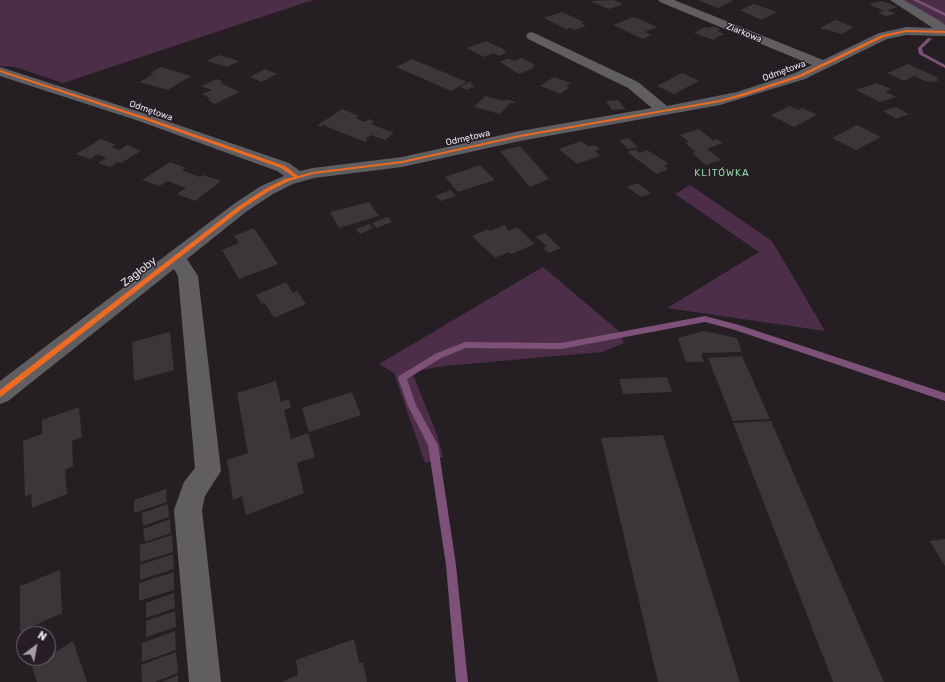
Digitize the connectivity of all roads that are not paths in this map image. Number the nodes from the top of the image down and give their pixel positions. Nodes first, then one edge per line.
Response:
1 (664, 0) edge
2 (896, 0) edge
3 (945, 32) edge
4 (532, 36) dead end
5 (824, 65) junction
6 (0, 71) edge
7 (664, 111) junction
8 (297, 177) junction
9 (173, 259) junction
10 (0, 394) edge
11 (205, 682) edge

1 - 5 street, Ziarkowa
2 - 3 street
3 - 5 street, Odmętowa
4 - 7 street
5 - 7 street, Odmętowa
6 - 8 street, Odmętowa
7 - 8 street, Odmętowa
8 - 9 street, Zagłoby
9 - 10 street, Zagłoby
9 - 11 street

